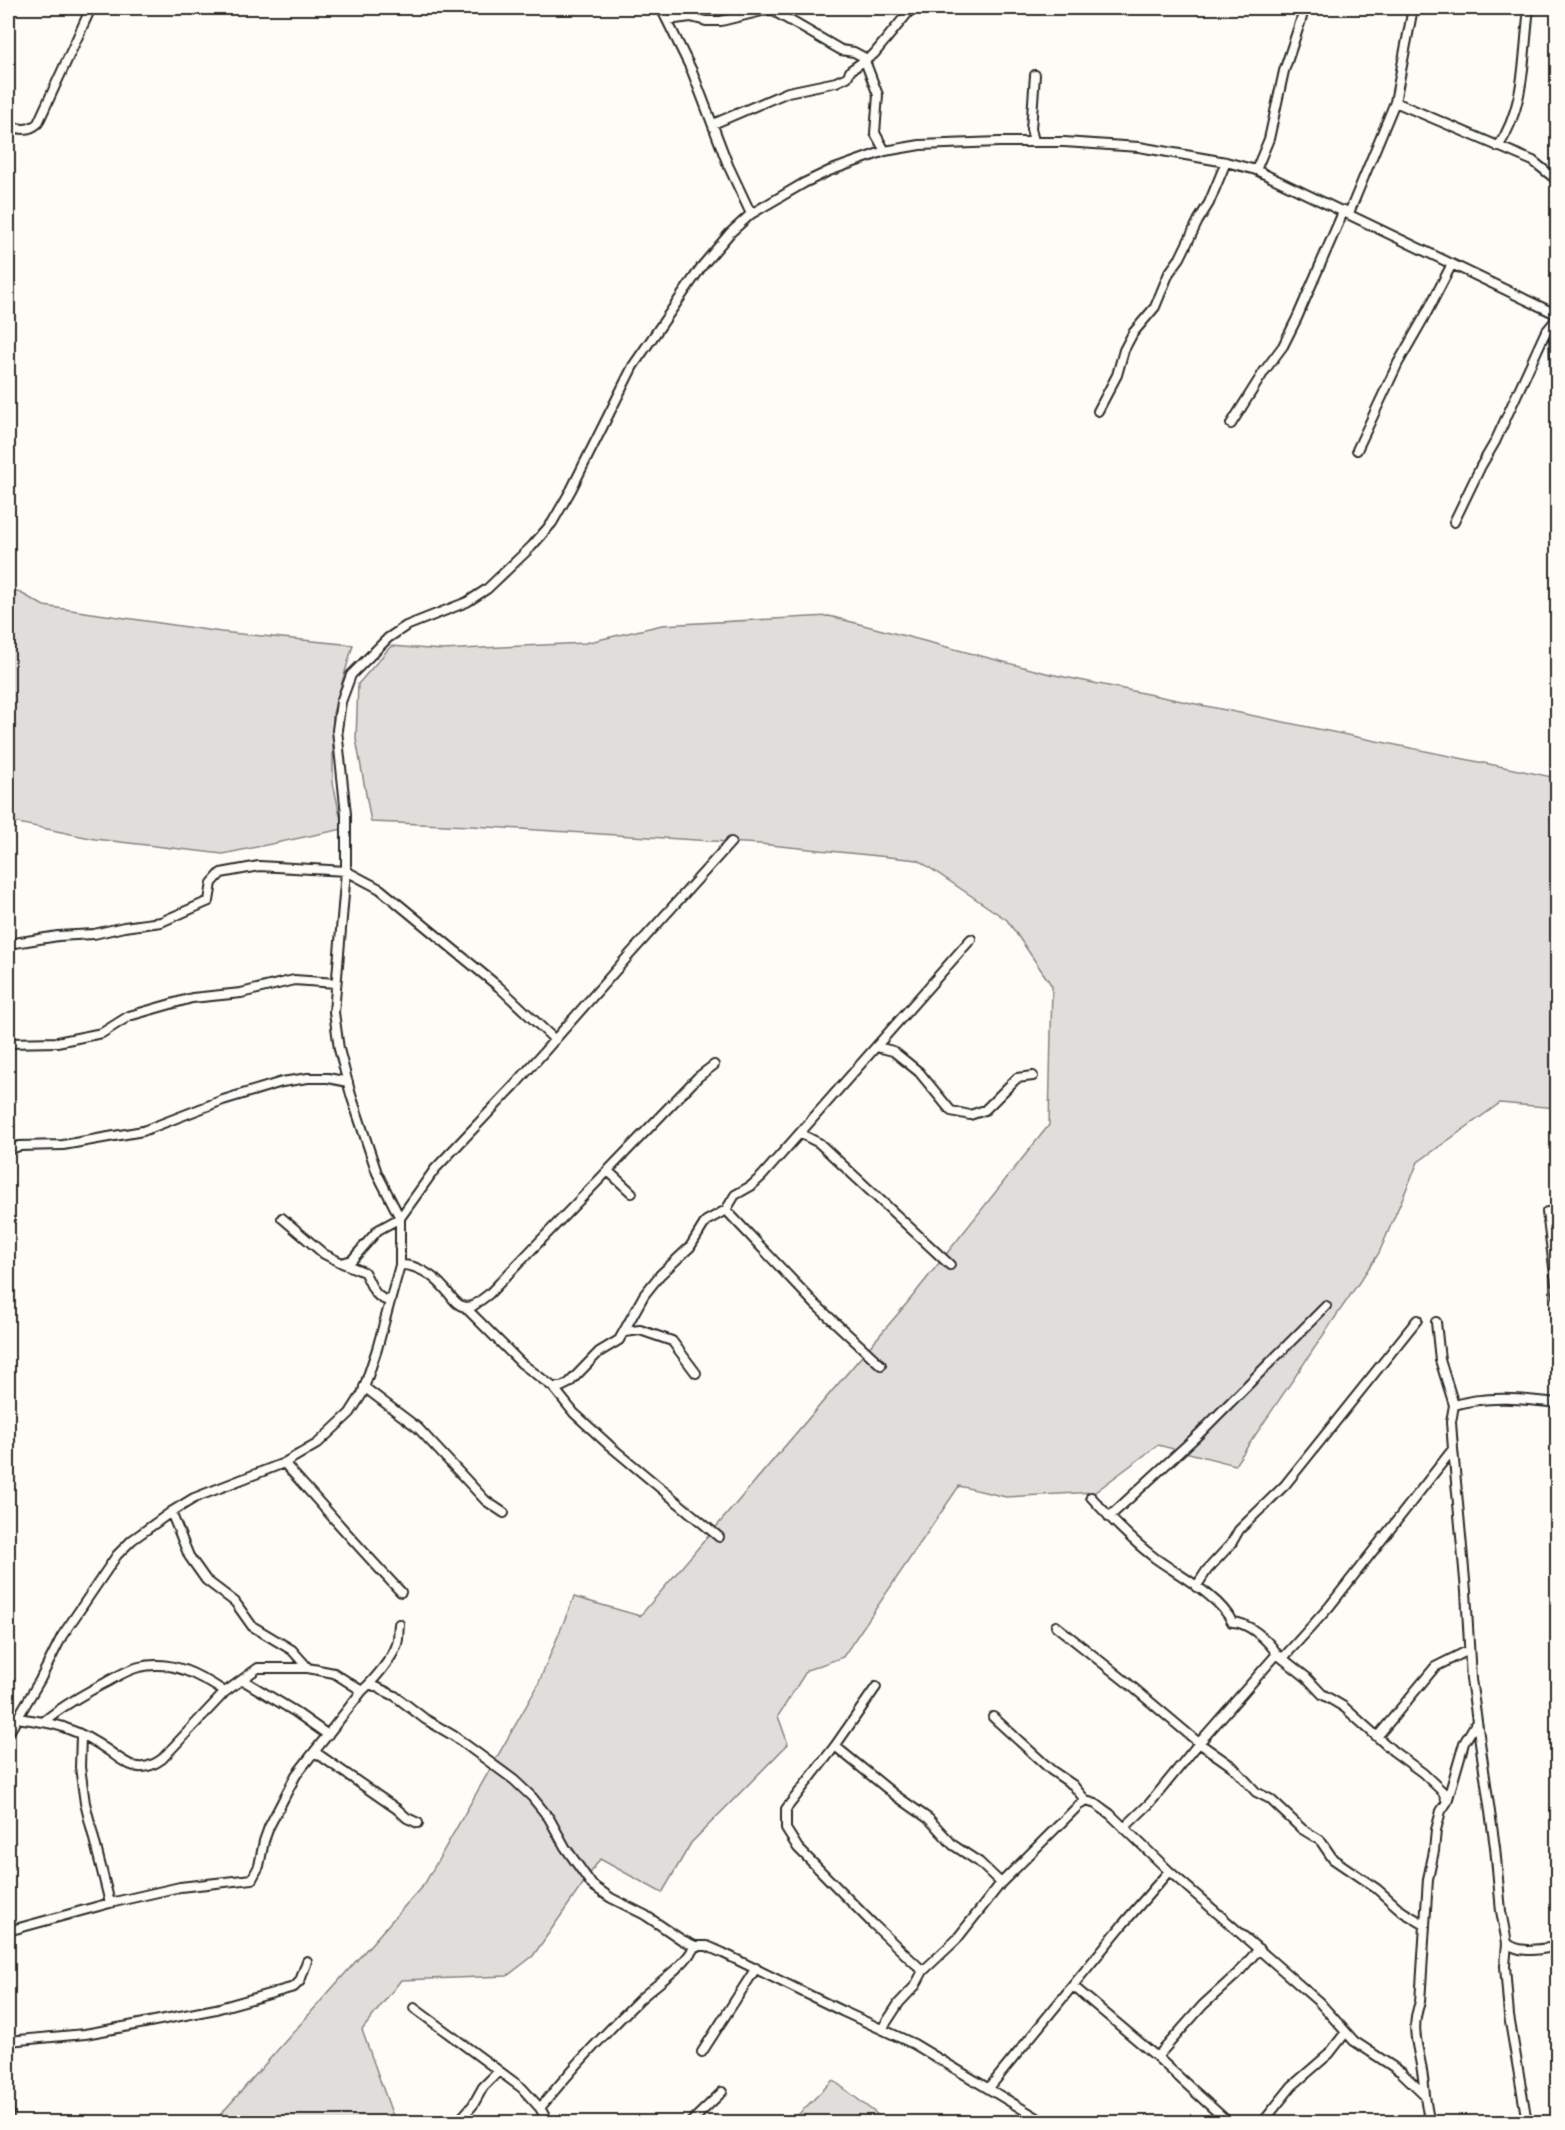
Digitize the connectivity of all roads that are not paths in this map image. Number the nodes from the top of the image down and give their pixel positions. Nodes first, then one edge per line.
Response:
1 (91, 8) edge
2 (661, 8) edge
3 (912, 8) edge
4 (1413, 8) edge
5 (1528, 8) edge
6 (1302, 17) dead end
7 (667, 20) junction
8 (866, 60) junction
9 (1035, 75) dead end
10 (1395, 102) junction
11 (713, 124) junction
12 (8, 126) edge
13 (1034, 141) junction
14 (1498, 147) junction
15 (885, 151) junction
16 (1226, 162) junction
17 (1256, 170) junction
18 (1557, 181) edge
19 (1346, 212) junction
20 (751, 214) junction
21 (1452, 264) junction
22 (1555, 317) edge
23 (1557, 387) edge
24 (1098, 411) dead end
25 (1231, 424) dead end
26 (1357, 450) dead end
27 (1454, 522) dead end
28 (731, 842) dead end
29 (346, 871) junction
30 (971, 939) dead end
31 (8, 944) edge
32 (336, 983) junction
33 (555, 1040) junction
34 (8, 1043) edge
35 (877, 1047) junction
36 (714, 1065) dead end
37 (1033, 1076) dead end
38 (348, 1082) junction
39 (801, 1134) junction
40 (8, 1150) edge
41 (608, 1171) junction
42 (632, 1193) dead end
43 (726, 1210) junction
44 (1547, 1212) dead end
45 (282, 1218) dead end
46 (400, 1218) junction
47 (342, 1263) junction
48 (400, 1265) junction
49 (950, 1265) dead end
50 (1557, 1299) edge
51 (389, 1301) junction
52 (465, 1306) junction
53 (1326, 1306) dead end
54 (1417, 1320) dead end
55 (1436, 1322) dead end
56 (625, 1332) junction
57 (880, 1365) dead end
58 (696, 1373) dead end
59 (364, 1387) junction
60 (553, 1387) junction
61 (1557, 1402) edge
62 (1454, 1406) junction
63 (1453, 1449) junction
64 (284, 1463) junction
65 (1091, 1497) dead end
66 (171, 1512) junction
67 (504, 1513) dead end
68 (1109, 1517) junction
69 (719, 1537) dead end
70 (1196, 1587) junction
71 (401, 1592) dead end
72 (399, 1624) dead end
73 (1056, 1626) dead end
74 (1469, 1650) junction
75 (1280, 1656) junction
76 (308, 1668) junction
77 (241, 1681) junction
78 (370, 1684) junction
79 (876, 1687) dead end
80 (362, 1691) junction
81 (225, 1692) junction
82 (993, 1717) dead end
83 (18, 1718) junction
84 (43, 1722) junction
85 (1476, 1723) junction
86 (8, 1734) edge
87 (81, 1735) junction
88 (327, 1735) junction
89 (1377, 1737) junction
90 (1199, 1743) junction
91 (835, 1746) junction
92 (315, 1752) junction
93 (1086, 1801) junction
94 (1447, 1802) junction
95 (418, 1823) dead end
96 (1124, 1828) junction
97 (1170, 1871) junction
98 (1001, 1883) junction
99 (110, 1903) junction
100 (1425, 1925) junction
101 (8, 1931) edge
102 (1507, 1943) junction
103 (695, 1946) junction
104 (1557, 1947) edge
105 (1259, 1949) junction
106 (307, 1961) dead end
107 (756, 1968) junction
108 (923, 1971) junction
109 (1073, 1986) junction
110 (414, 2008) dead end
111 (882, 2029) junction
112 (1346, 2032) junction
113 (8, 2041) edge
114 (702, 2052) dead end
115 (1157, 2057) junction
116 (498, 2072) junction
117 (989, 2088) junction
118 (722, 2092) dead end
119 (1424, 2094) junction
120 (8, 2096) edge
121 (540, 2108) junction
122 (9, 2122) edge
123 (458, 2122) edge
124 (548, 2122) edge
125 (691, 2122) edge
126 (1044, 2122) edge
127 (1228, 2122) edge
128 (1263, 2122) edge
129 (1429, 2122) edge
130 (1527, 2122) edge

1 - 12 street
2 - 7 street
3 - 8 street
4 - 10 street
5 - 14 street
6 - 17 street
7 - 8 street
7 - 11 street
8 - 11 street
8 - 15 street
9 - 13 street
10 - 14 street
10 - 19 street
11 - 20 street
13 - 15 street
13 - 16 street
14 - 18 street
15 - 20 street
16 - 17 street
16 - 24 street
17 - 19 street
19 - 21 street
19 - 25 street
20 - 29 street
21 - 22 street
21 - 26 street
22 - 23 street
22 - 27 street
28 - 33 street
29 - 31 street
29 - 32 street
29 - 33 street
30 - 35 street
32 - 34 street
32 - 38 street
33 - 46 street
35 - 37 street
35 - 39 street
36 - 41 street
38 - 40 street
38 - 46 street
39 - 43 street
39 - 49 street
41 - 42 street
41 - 52 street
43 - 56 street
43 - 57 street
44 - 50 street
45 - 47 street
46 - 47 street
46 - 48 street
47 - 51 street
48 - 51 street
48 - 52 street
51 - 59 street
52 - 60 street
53 - 68 street
54 - 70 street
55 - 62 street
56 - 58 street
56 - 60 street
59 - 64 street
59 - 67 street
60 - 69 street
61 - 62 street
62 - 63 street
63 - 74 street
63 - 75 street
64 - 66 street
64 - 71 street
65 - 68 street
66 - 76 street
66 - 83 street
68 - 70 street
70 - 75 street
72 - 78 street
73 - 90 street
74 - 85 street
74 - 89 street
75 - 89 street
75 - 90 street
76 - 77 street
76 - 80 street
77 - 81 street
77 - 88 street
78 - 80 street
78 - 103 street
79 - 91 street
80 - 88 street
81 - 84 street
81 - 87 street
82 - 93 street
83 - 84 street
83 - 86 street
84 - 87 street
85 - 94 street
85 - 102 street
87 - 99 street
88 - 92 street
89 - 94 street
90 - 96 street
90 - 100 street
91 - 98 street
91 - 108 street
92 - 95 street
92 - 99 street
93 - 96 street
93 - 98 street
94 - 100 street
96 - 97 street
97 - 105 street
97 - 109 street
98 - 108 street
99 - 101 street
100 - 119 street
102 - 104 street
102 - 130 street
103 - 107 street
103 - 121 street
105 - 112 street
105 - 115 street
106 - 113 street
107 - 111 street
107 - 114 street
108 - 111 street
109 - 115 street
109 - 117 street
110 - 116 street
111 - 117 street
112 - 119 street
112 - 128 street
115 - 127 street
116 - 121 street
116 - 123 street
117 - 126 street
118 - 125 street
119 - 129 street
120 - 122 street
121 - 124 street

